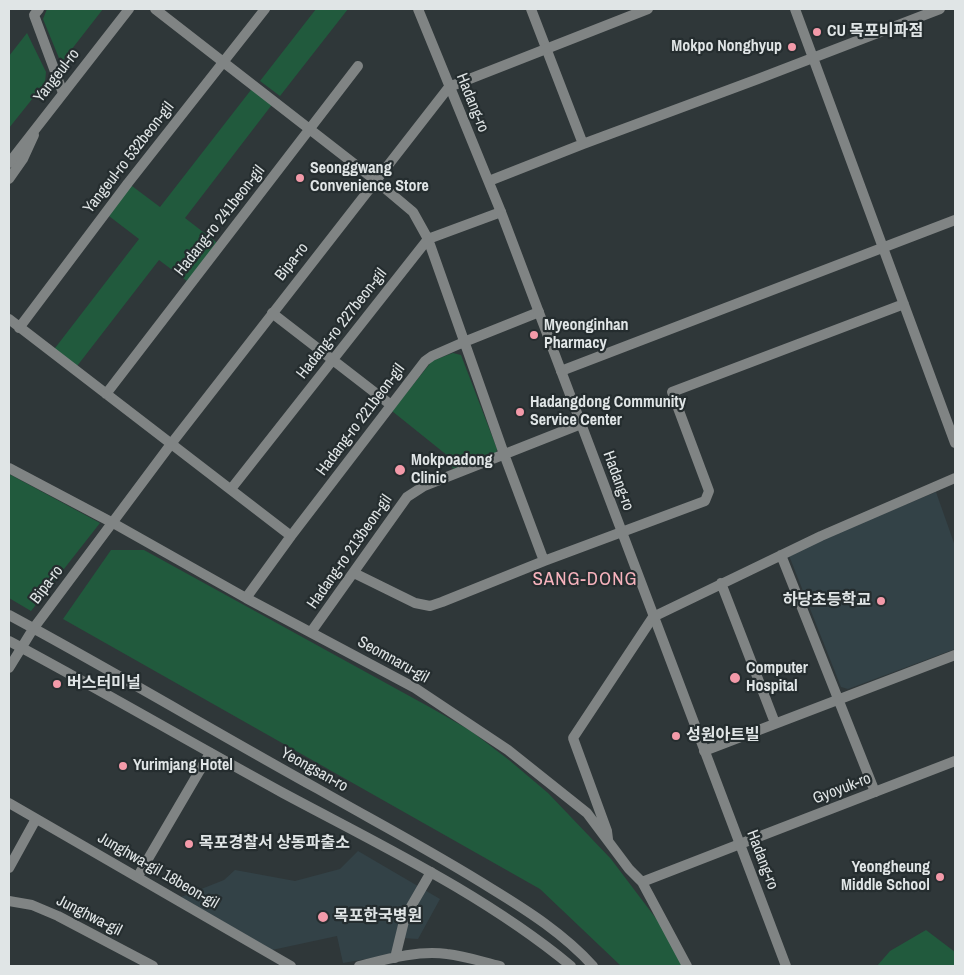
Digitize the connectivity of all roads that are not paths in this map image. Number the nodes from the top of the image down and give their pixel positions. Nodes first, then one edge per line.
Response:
1 (39, 9) edge
2 (129, 9) edge
3 (155, 9) edge
4 (265, 9) edge
5 (418, 9) edge
6 (531, 9) edge
7 (648, 9) edge
8 (795, 9) edge
9 (940, 9) edge
10 (546, 48) junction
11 (813, 58) junction
12 (223, 62) junction
13 (358, 66) dead end
14 (449, 86) junction
15 (63, 93) junction
16 (38, 124) junction
17 (309, 130) junction
18 (26, 141) junction
19 (583, 144) junction
20 (9, 155) edge
21 (9, 163) edge
22 (9, 179) edge
23 (375, 180) junction
24 (488, 181) junction
25 (501, 212) junction
26 (955, 220) edge
27 (428, 239) junction
28 (883, 248) junction
29 (904, 304) junction
30 (539, 312) junction
31 (272, 313) junction
32 (9, 319) edge
33 (19, 328) junction
34 (464, 342) junction
35 (333, 360) junction
36 (561, 371) junction
37 (106, 394) junction
38 (391, 406) junction
39 (581, 424) junction
40 (955, 443) edge
41 (171, 444) junction
42 (504, 454) junction
43 (9, 468) edge
44 (955, 478) edge
45 (231, 489) junction
46 (113, 523) junction
47 (621, 532) junction
48 (291, 536) junction
49 (782, 555) junction
50 (544, 561) junction
51 (354, 573) junction
52 (721, 583) junction
53 (246, 598) junction
54 (9, 607) edge
55 (9, 616) edge
56 (653, 617) junction
57 (32, 629) junction
58 (312, 632) junction
59 (9, 641) edge
60 (20, 647) junction
61 (955, 655) edge
62 (9, 668) edge
63 (838, 699) junction
64 (776, 723) junction
65 (704, 750) junction
66 (210, 753) junction
67 (955, 761) edge
68 (875, 792) junction
69 (9, 803) edge
70 (36, 819) junction
71 (608, 842) junction
72 (740, 844) junction
73 (9, 868) edge
74 (431, 872) junction
75 (138, 876) junction
76 (642, 882) junction
77 (9, 901) edge
78 (395, 958) junction
79 (153, 966) edge
80 (291, 966) edge
81 (359, 966) edge
82 (500, 966) edge
83 (571, 966) edge
84 (593, 966) edge
85 (687, 966) edge
86 (786, 966) edge

1 - 15 street
2 - 15 street, Yangeul-ro
3 - 12 street
4 - 12 street, Yangeul-ro 532beon-gil
5 - 14 street, Hadang-ro
6 - 10 street
7 - 10 street
8 - 11 street
9 - 11 street
10 - 14 street
10 - 19 street
11 - 19 street
11 - 28 street
12 - 17 street
12 - 33 street, Yangeul-ro 532beon-gil
13 - 17 street, Hadang-ro 241beon-gil
14 - 23 street, Bipa-ro
14 - 24 street, Hadang-ro
15 - 16 street, Yangeul-ro
16 - 18 street, Yangeul-ro
16 - 22 street
17 - 23 street
17 - 37 street, Hadang-ro 241beon-gil
18 - 20 street
18 - 21 street, Yangeul-ro
19 - 24 street
23 - 27 street
23 - 31 street, Bipa-ro
24 - 25 street, Hadang-ro
25 - 27 street
25 - 30 street, Hadang-ro
26 - 28 street
27 - 34 street
27 - 35 street, Hadang-ro 227beon-gil
28 - 29 street
28 - 36 street
29 - 40 street
29 - 47 street
30 - 34 street, Hadang-ro 221beon-gil
30 - 36 street, Hadang-ro
31 - 35 street
31 - 41 street, Bipa-ro
32 - 33 street
33 - 37 street
34 - 38 street, Hadang-ro 221beon-gil
34 - 42 street
35 - 38 street
35 - 45 street, Hadang-ro 227beon-gil
36 - 39 street, Hadang-ro
37 - 41 street
38 - 48 street, Hadang-ro 221beon-gil
39 - 42 street, Hadang-ro 213beon-gil
39 - 47 street, Hadang-ro
41 - 45 street
41 - 46 street, Bipa-ro
42 - 50 street
42 - 51 street, Hadang-ro 213beon-gil
43 - 46 street, Seomnaru-gil
44 - 49 street
45 - 48 street
46 - 53 street, Seomnaru-gil
46 - 57 street, Bipa-ro
47 - 50 street
47 - 56 street, Hadang-ro
48 - 53 street, Hadang-ro 221beon-gil
49 - 52 street
49 - 63 street
50 - 51 street
51 - 58 street, Hadang-ro 213beon-gil
52 - 56 street
52 - 64 street
53 - 58 street, Seomnaru-gil
54 - 57 street
55 - 57 street, Yeongsan-ro
56 - 65 street, Hadang-ro
56 - 71 street
57 - 60 street, Bipa-ro
57 - 84 street, Yeongsan-ro
58 - 71 street, Seomnaru-gil
59 - 60 street
60 - 62 street, Bipa-ro
60 - 66 street
61 - 63 street
63 - 64 street
63 - 68 street
64 - 65 street
65 - 72 street, Hadang-ro
66 - 74 street
66 - 75 street
67 - 68 street, Gyoyuk-ro
68 - 72 street, Gyoyuk-ro
69 - 70 street, Junghwa-gil 18beon-gil
70 - 73 street
70 - 75 street, Junghwa-gil 18beon-gil
71 - 76 street, Seomnaru-gil
72 - 76 street, Gyoyuk-ro
72 - 86 street, Hadang-ro
74 - 78 street
74 - 83 street
75 - 80 street, Junghwa-gil 18beon-gil
76 - 85 street, Seomnaru-gil
77 - 79 street, Junghwa-gil
78 - 81 street
78 - 82 street

